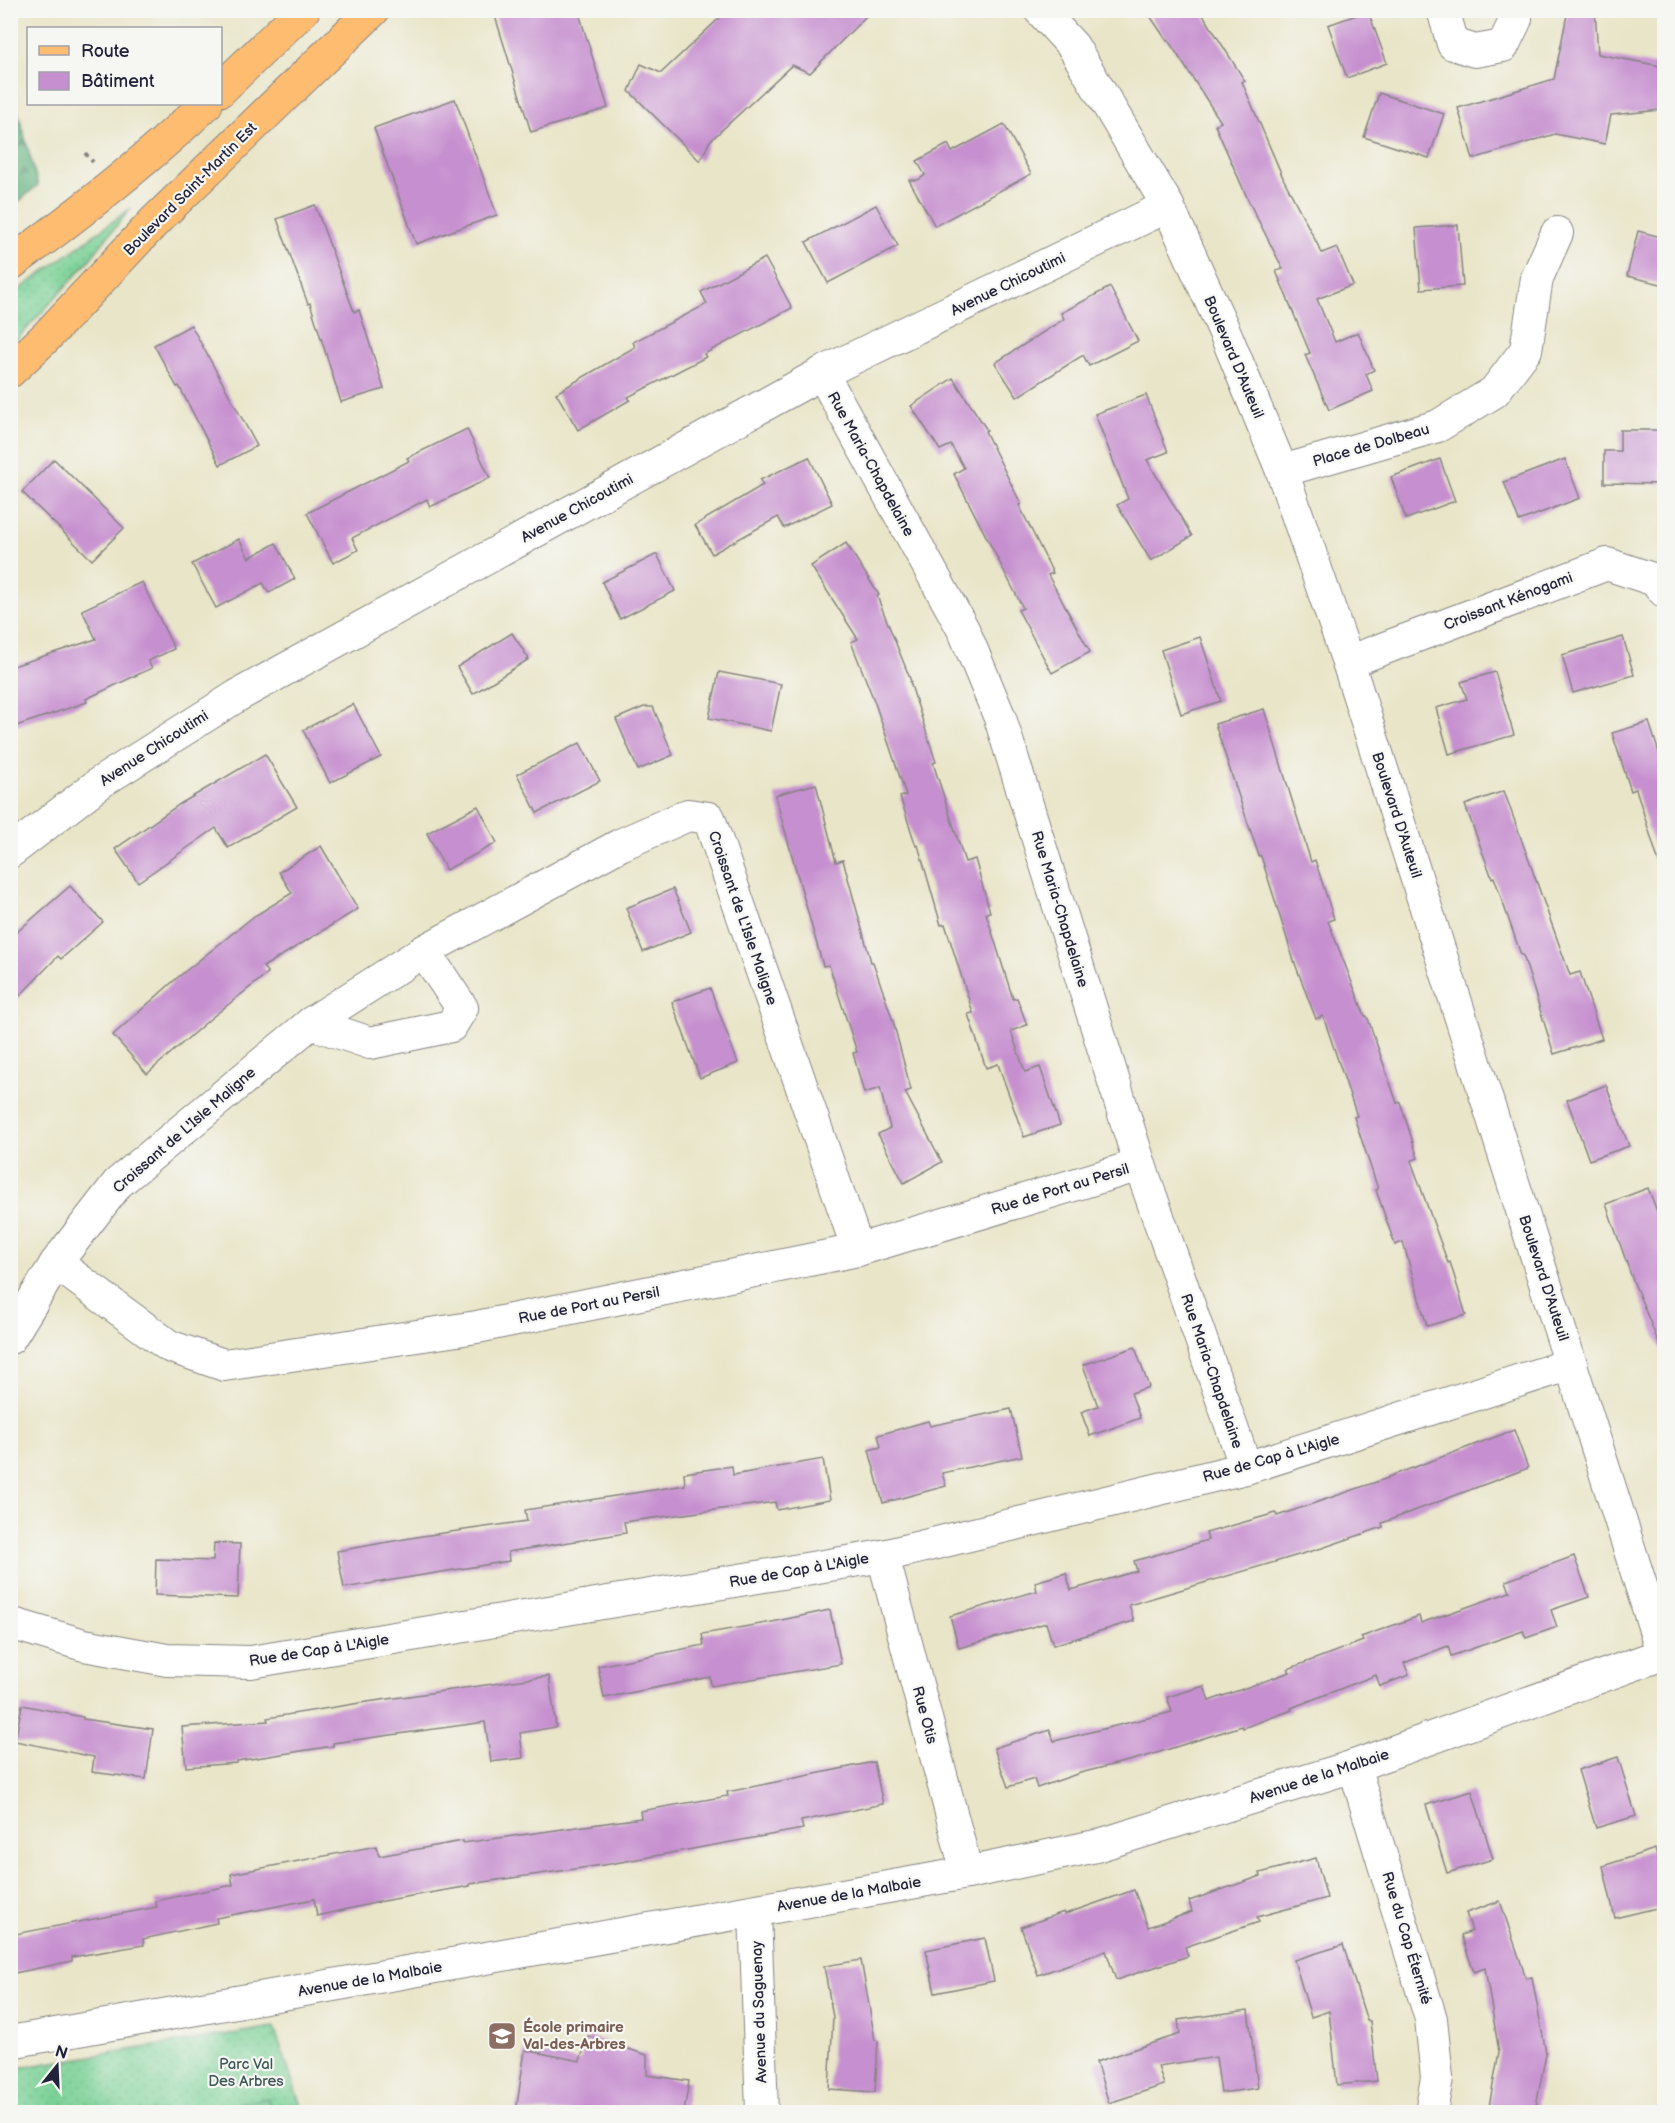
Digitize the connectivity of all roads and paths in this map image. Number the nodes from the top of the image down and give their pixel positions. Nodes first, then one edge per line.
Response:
1 (373, 10) edge
2 (1040, 10) edge
3 (1443, 10) edge
4 (1514, 10) edge
5 (302, 11) edge
6 (336, 46) junction
7 (222, 88) edge
8 (205, 105) edge
9 (85, 153) dead end
10 (93, 162) dead end
11 (1168, 206) junction
12 (1557, 233) dead end
13 (10, 264) edge
14 (10, 371) edge
15 (822, 374) junction
16 (1282, 471) junction
17 (1665, 591) edge
18 (1348, 662) junction
19 (10, 852) edge
20 (424, 951) junction
21 (311, 1023) junction
22 (1140, 1165) junction
23 (858, 1250) junction
24 (56, 1263) junction
25 (10, 1338) edge
26 (1571, 1364) junction
27 (1246, 1468) junction
28 (883, 1556) junction
29 (10, 1623) edge
30 (1664, 1656) edge
31 (1354, 1766) junction
32 (967, 1873) junction
33 (755, 1911) junction
34 (10, 2042) edge
35 (762, 2112) edge
36 (1431, 2112) edge

1 - 6 main road, Boulevard Saint-Martin Est
2 - 11 street, Boulevard D'Auteuil
3 - 4 street
5 - 6 main road
5 - 7 main road
6 - 14 main road, Boulevard Saint-Martin Est
8 - 13 main road
9 - 10 path
11 - 15 street, Avenue Chicoutimi
11 - 16 street, Boulevard D'Auteuil
12 - 16 street, Place de Dolbeau
15 - 19 street, Avenue Chicoutimi
15 - 22 street, Rue Maria-Chapdelaine
16 - 18 street, Boulevard D'Auteuil
17 - 18 street, Croissant Kénogami
18 - 26 street, Boulevard D'Auteuil
20 - 21 street, Croissant de L'Isle Maligne
20 - 21 street
20 - 23 street, Croissant de L'Isle Maligne
21 - 24 street, Croissant de L'Isle Maligne
22 - 23 street, Rue de Port au Persil
22 - 27 street, Rue Maria-Chapdelaine
23 - 24 street, Rue de Port au Persil
24 - 25 street, Croissant de L'Isle Maligne
26 - 27 street, Rue de Cap à L'Aigle
26 - 30 street, Boulevard D'Auteuil
27 - 28 street, Rue de Cap à L'Aigle
28 - 29 street, Rue de Cap à L'Aigle
28 - 32 street, Rue Otis
30 - 31 street, Avenue de la Malbaie
31 - 32 street, Avenue de la Malbaie
31 - 36 street, Rue du Cap Éternité
32 - 33 street, Avenue de la Malbaie
33 - 34 street, Avenue de la Malbaie
33 - 35 street, Avenue du Saguenay

